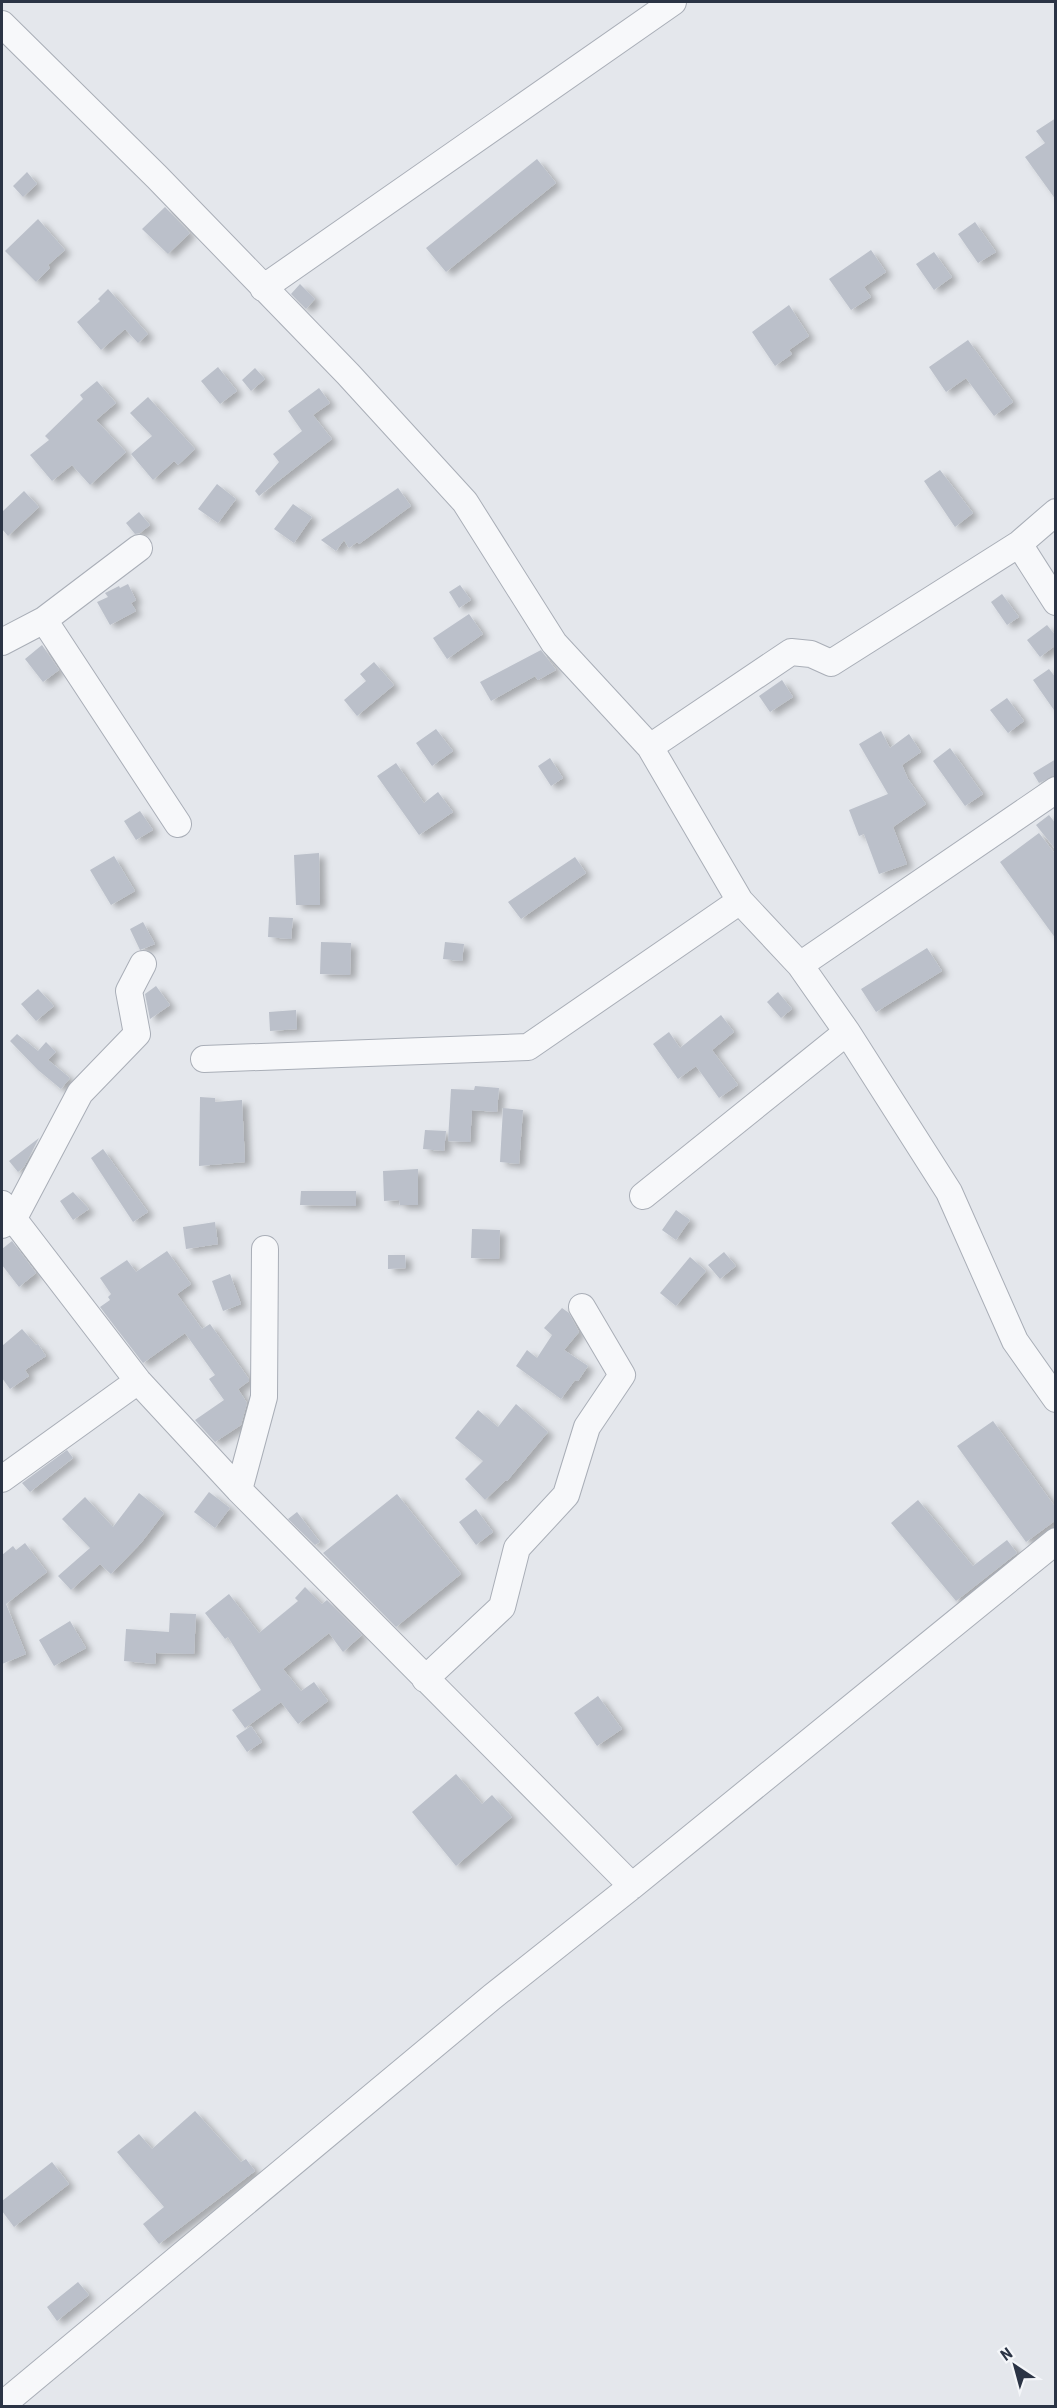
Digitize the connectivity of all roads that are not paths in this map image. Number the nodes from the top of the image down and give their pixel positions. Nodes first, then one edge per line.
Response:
1 (674, 2) edge
2 (2, 25) edge
3 (263, 288) junction
4 (1056, 512) edge
5 (1019, 544) junction
6 (139, 548) dead end
7 (1056, 602) edge
8 (44, 620) junction
9 (2, 642) edge
10 (650, 747) junction
11 (1056, 790) edge
12 (178, 824) dead end
13 (740, 901) junction
14 (143, 964) dead end
15 (800, 965) junction
16 (847, 1032) junction
17 (204, 1059) dead end
18 (643, 1196) dead end
19 (6, 1215) edge
20 (265, 1249) dead end
21 (582, 1307) dead end
22 (138, 1381) junction
23 (1056, 1399) edge
24 (2, 1479) edge
25 (238, 1490) junction
26 (1056, 1541) edge
27 (424, 1679) junction
28 (632, 1886) junction
29 (2, 2405) edge

1 - 3 street
2 - 3 street
3 - 10 street
4 - 5 street
5 - 7 street
5 - 10 street
6 - 8 street
8 - 9 street
8 - 12 street
10 - 13 street
11 - 15 street
13 - 15 street
13 - 17 street
14 - 19 street
15 - 16 street
16 - 18 street
16 - 23 street
19 - 22 street
20 - 25 street
21 - 27 street
22 - 24 street
22 - 25 street
25 - 27 street
26 - 28 street
27 - 28 street
28 - 29 street

